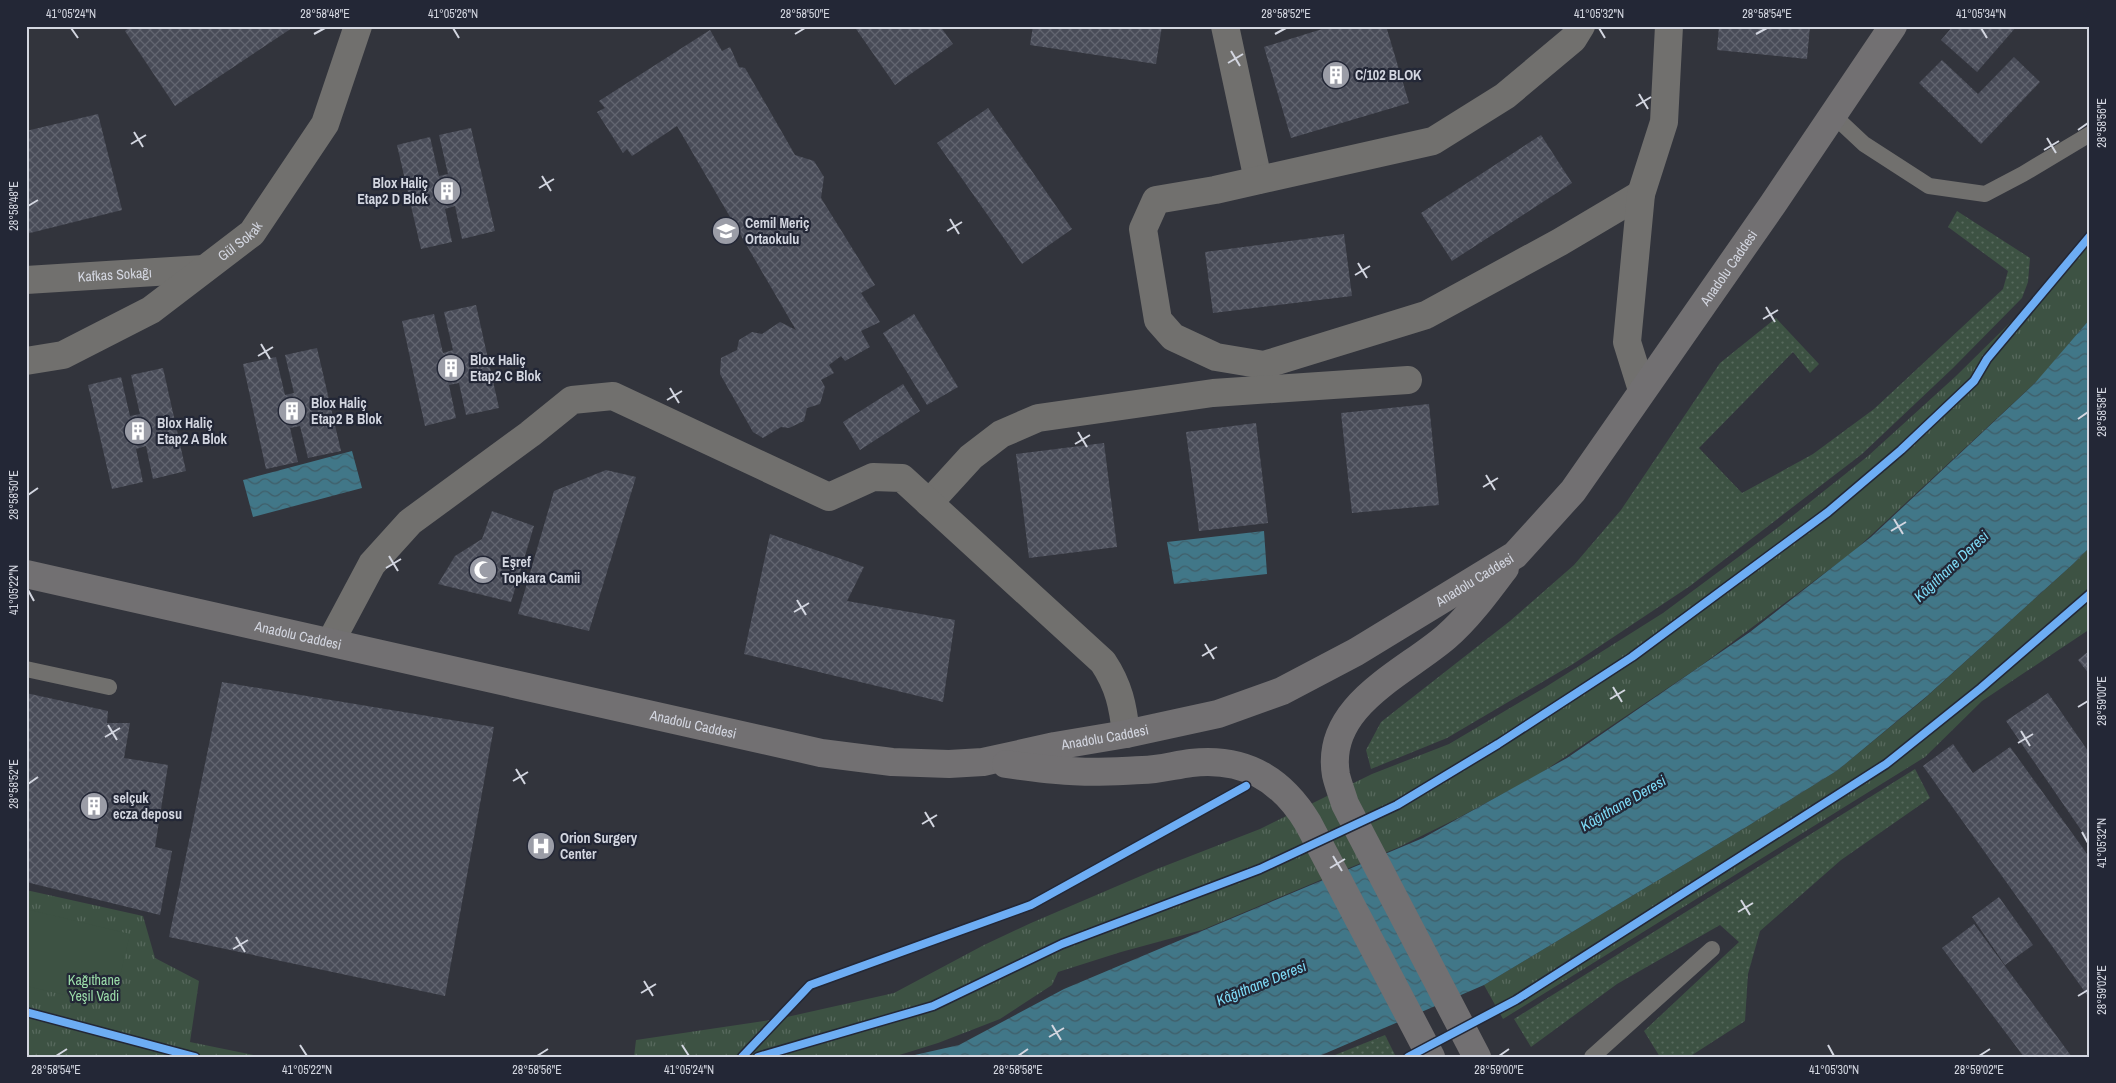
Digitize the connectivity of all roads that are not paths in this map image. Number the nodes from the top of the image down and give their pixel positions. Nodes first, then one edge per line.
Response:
1 (358, 26) edge
2 (1225, 26) edge
3 (1581, 26) edge
4 (1669, 26) edge
5 (1893, 26) edge
6 (1833, 115) junction
7 (2090, 134) edge
8 (1258, 180) junction
9 (1641, 194) junction
10 (204, 269) junction
11 (26, 280) edge
12 (26, 360) edge
13 (1408, 380) dead end
14 (1642, 390) junction
15 (929, 503) junction
16 (1515, 555) junction
17 (26, 574) edge
18 (331, 641) junction
19 (26, 669) edge
20 (109, 687) dead end
21 (1126, 734) junction
22 (983, 762) junction
23 (1712, 949) dead end
24 (1431, 1057) edge
25 (1477, 1057) edge
26 (1592, 1057) edge

1 - 10 street, Gül Sokak
2 - 8 street
3 - 8 street
4 - 9 street
5 - 6 main road, Anadolu Caddesi
6 - 7 lane
6 - 14 main road, Anadolu Caddesi
8 - 9 street
9 - 14 street
10 - 11 street, Kafkas Sokağı
10 - 12 street, Gül Sokak
13 - 15 street
14 - 16 main road, Anadolu Caddesi
15 - 18 street
15 - 21 street
16 - 21 main road, Anadolu Caddesi
16 - 25 main road
17 - 18 main road, Anadolu Caddesi
18 - 22 main road, Anadolu Caddesi
19 - 20 lane
21 - 22 main road, Anadolu Caddesi
22 - 24 main road
23 - 26 lane

